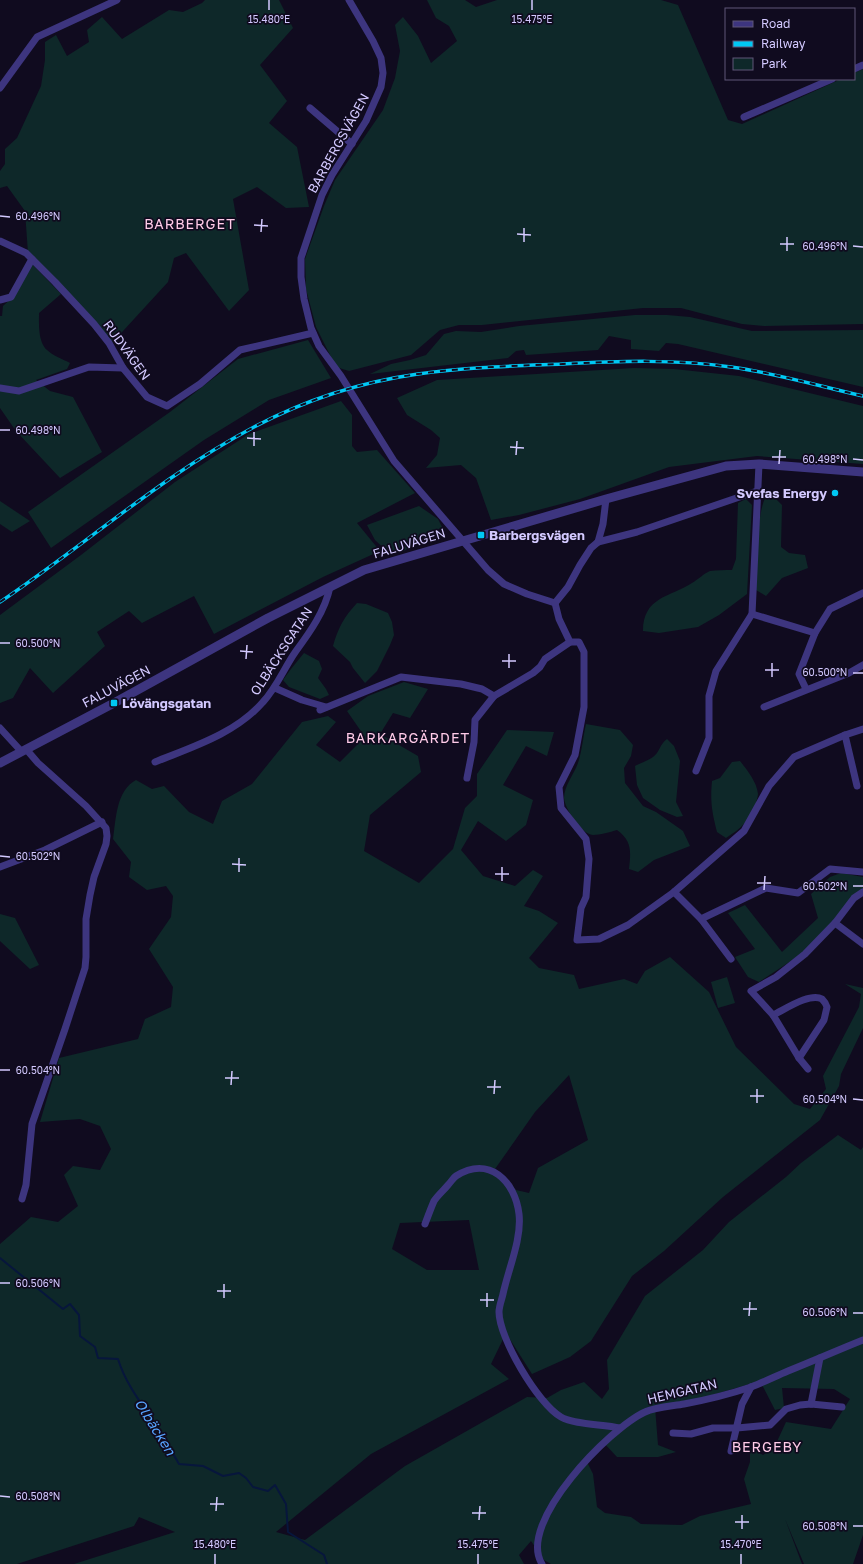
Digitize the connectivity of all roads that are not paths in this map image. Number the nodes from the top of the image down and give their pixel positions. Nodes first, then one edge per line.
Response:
1 (117, 0) edge
2 (349, 0) edge
3 (830, 80) edge
4 (0, 88) edge
5 (310, 108) dead end
6 (744, 117) dead end
7 (352, 144) junction
8 (0, 242) edge
9 (32, 259) junction
10 (0, 300) edge
11 (313, 333) junction
12 (123, 368) junction
13 (0, 388) edge
14 (759, 464) junction
15 (863, 472) edge
16 (757, 491) junction
17 (606, 498) junction
18 (463, 540) junction
19 (598, 542) junction
20 (330, 587) junction
21 (863, 593) edge
22 (555, 603) junction
23 (752, 614) junction
24 (815, 633) junction
25 (570, 642) junction
26 (863, 665) edge
27 (275, 688) junction
28 (806, 689) junction
29 (494, 696) junction
30 (764, 707) dead end
31 (0, 728) edge
32 (863, 729) edge
33 (845, 735) junction
34 (24, 750) junction
35 (155, 762) dead end
36 (0, 763) edge
37 (696, 771) dead end
38 (467, 778) dead end
39 (857, 786) dead end
40 (102, 822) junction
41 (0, 867) edge
42 (863, 872) edge
43 (674, 892) junction
44 (863, 892) edge
45 (701, 919) junction
46 (835, 923) junction
47 (863, 944) edge
48 (731, 959) dead end
49 (773, 1016) junction
50 (799, 1058) junction
51 (808, 1069) dead end
52 (22, 1199) dead end
53 (425, 1224) dead end
54 (863, 1340) edge
55 (820, 1358) junction
56 (751, 1387) junction
57 (811, 1404) junction
58 (842, 1407) dead end
59 (620, 1428) junction
60 (737, 1428) junction
61 (673, 1432) dead end
62 (731, 1451) dead end
63 (537, 1554) junction
64 (536, 1564) edge
65 (542, 1564) edge

1 - 4 street
2 - 7 street, BARBERGSVÄGEN
3 - 6 street
5 - 7 street
7 - 11 street, BARBERGSVÄGEN
8 - 9 street, RUDVÄGEN
9 - 10 street
9 - 12 street, RUDVÄGEN
11 - 12 street, RUDVÄGEN
11 - 18 street, BARBERGSVÄGEN
12 - 13 street
14 - 15 street, FALUVÄGEN
14 - 16 street
14 - 17 street, FALUVÄGEN
16 - 19 street
16 - 23 street
17 - 18 street, FALUVÄGEN
17 - 19 street
18 - 20 street, FALUVÄGEN
18 - 22 street, BARBERGSVÄGEN
19 - 22 street
20 - 27 street, OLBÄCKSGATAN
20 - 34 street, FALUVÄGEN
21 - 24 street
22 - 25 street
23 - 24 street
23 - 37 street
24 - 28 street
25 - 29 street
25 - 43 street
26 - 28 street
27 - 29 street
27 - 35 street, OLBÄCKSGATAN
28 - 30 street
29 - 38 street
31 - 34 street
32 - 33 street
33 - 39 street
33 - 43 street
34 - 36 street, FALUVÄGEN
34 - 40 street
40 - 41 street
40 - 52 street
42 - 45 street
43 - 45 street
44 - 46 street
45 - 48 street
46 - 47 street
46 - 49 street
49 - 50 street
49 - 50 street
50 - 51 street
53 - 59 street
54 - 55 street, HEMGATAN
55 - 56 street, HEMGATAN
55 - 57 street
56 - 59 street, HEMGATAN
56 - 60 street
57 - 58 street
57 - 60 street
59 - 63 street, HEMGATAN
60 - 61 street
60 - 62 street
63 - 64 street, HEMGATAN
63 - 65 street

